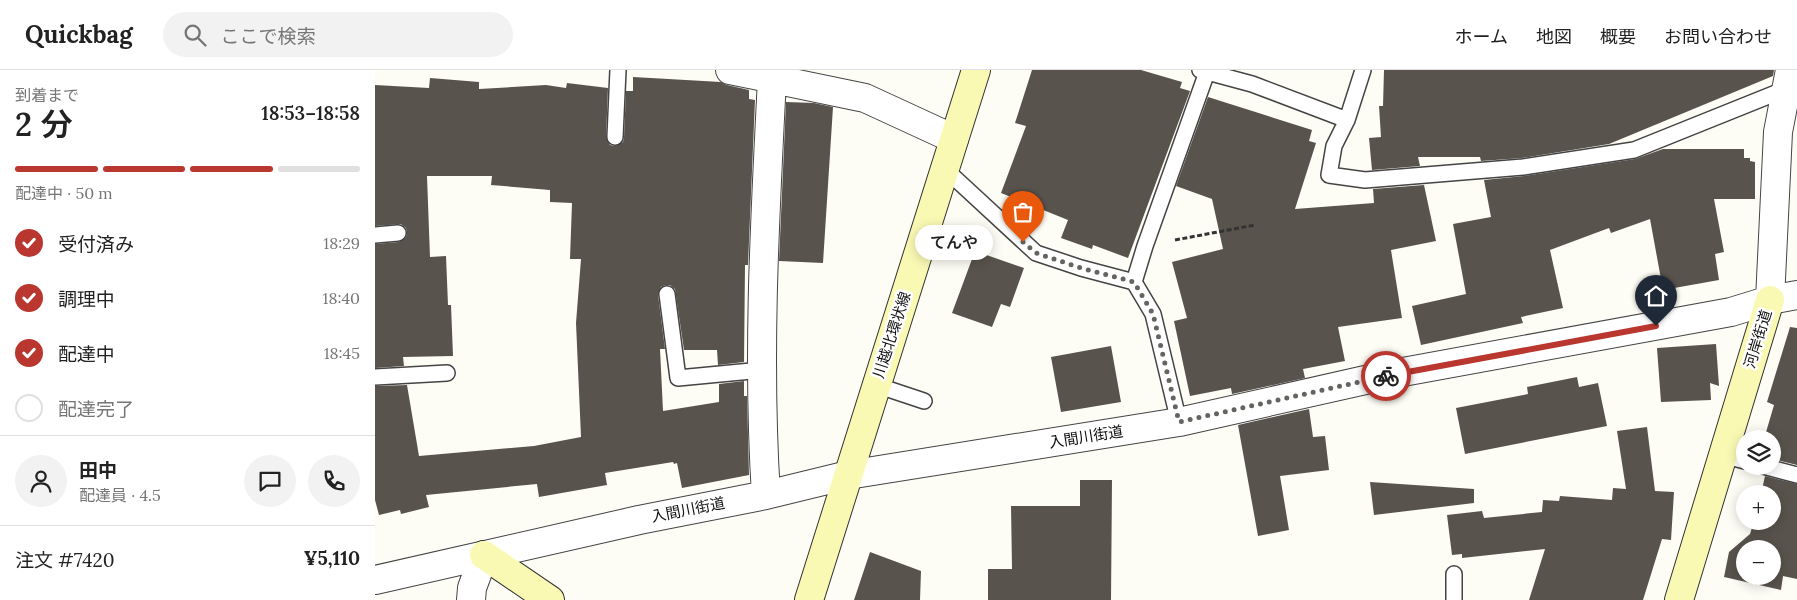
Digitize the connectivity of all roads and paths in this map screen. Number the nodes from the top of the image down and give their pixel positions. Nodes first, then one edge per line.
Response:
1 (618, 70) edge
2 (730, 70) edge
3 (976, 70) edge
4 (1363, 70) edge
5 (1204, 71) edge
6 (1255, 77) edge
7 (773, 79) junction
8 (1791, 82) edge
9 (1347, 120) junction
10 (615, 137) dead end
11 (955, 139) junction
12 (945, 169) junction
13 (1255, 225) dead end
14 (398, 233) dead end
15 (375, 235) edge
16 (1145, 246) junction
17 (1134, 282) junction
18 (667, 294) dead end
19 (1797, 295) edge
20 (1770, 300) junction
21 (762, 370) junction
22 (447, 373) dead end
23 (375, 377) edge
24 (877, 385) junction
25 (924, 401) dead end
26 (1179, 422) junction
27 (1733, 458) edge
28 (1781, 471) edge
29 (848, 475) junction
30 (1797, 475) edge
31 (766, 495) junction
32 (484, 555) junction
33 (1454, 574) dead end
34 (375, 580) edge
35 (471, 600) edge
36 (550, 600) edge
37 (809, 600) edge
38 (1453, 600) edge
39 (1679, 600) edge

1 - 10 lane
2 - 7 street
3 - 11 main road, 川越北環状線
4 - 9 lane
5 - 6 lane
5 - 16 lane
6 - 9 lane
7 - 11 street
7 - 21 street
8 - 9 lane
8 - 20 street, 河岸街道
11 - 12 main road, 川越北環状線
12 - 17 lane
12 - 24 main road, 川越北環状線
13 - 16 path
14 - 15 lane
16 - 17 lane
17 - 26 lane
18 - 21 lane
19 - 20 street, 入間川街道
20 - 26 street, 入間川街道
20 - 27 main road, 河岸街道
21 - 31 street
22 - 23 lane
24 - 25 lane
24 - 29 main road, 川越北環状線
26 - 29 street, 入間川街道
27 - 39 main road, 河岸街道
28 - 30 lane
29 - 31 street, 入間川街道
29 - 37 main road, 川越北環状線
31 - 32 street, 入間川街道
32 - 34 street, 入間川街道
32 - 35 street
32 - 36 main road
33 - 38 lane

